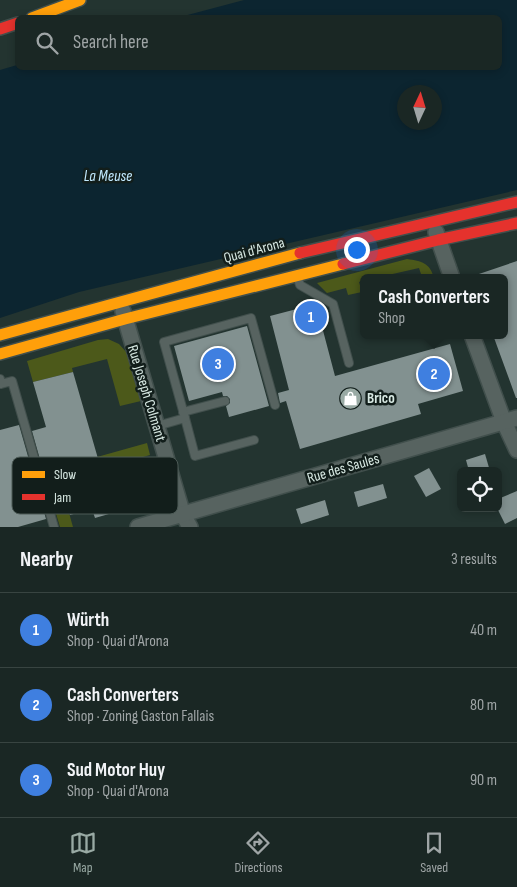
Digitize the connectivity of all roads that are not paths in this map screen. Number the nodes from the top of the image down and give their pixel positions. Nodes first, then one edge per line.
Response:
1 (80, 0) edge
2 (40, 15) edge
3 (15, 24) edge
4 (0, 29) edge
5 (517, 202) edge
6 (432, 221) junction
7 (517, 223) edge
8 (438, 240) junction
9 (295, 265) junction
10 (451, 274) edge
11 (120, 301) junction
12 (125, 319) junction
13 (0, 335) edge
14 (474, 339) edge
15 (0, 354) edge
16 (349, 363) dead end
17 (0, 379) edge
18 (225, 401) dead end
19 (275, 405) dead end
20 (184, 415) junction
21 (510, 420) edge
22 (157, 426) junction
23 (254, 440) dead end
24 (517, 450) edge
25 (34, 457) edge
26 (166, 457) edge
27 (178, 495) edge
28 (50, 514) edge
29 (186, 521) edge
30 (54, 527) edge
31 (138, 527) edge

1 - 2 main road
3 - 4 main road
5 - 6 main road, Quai d'Arona
6 - 8 street
6 - 9 main road, Quai d'Arona
7 - 8 main road, Quai d'Arona
8 - 9 main road, Quai d'Arona
8 - 10 street
9 - 11 main road, Quai d'Arona
9 - 12 main road, Quai d'Arona
9 - 16 lane
11 - 12 street, Rue Joseph Colmant
11 - 13 main road, Quai d'Arona
12 - 15 main road, Quai d'Arona
12 - 22 street, Rue Joseph Colmant
14 - 21 street
17 - 25 lane
18 - 20 lane
19 - 20 lane
20 - 22 lane
20 - 23 lane
21 - 24 street
21 - 29 street, Rue des Saules
22 - 26 street, Rue Joseph Colmant
27 - 29 street, Rue Joseph Colmant
28 - 30 lane
29 - 31 street, Rue des Saules

